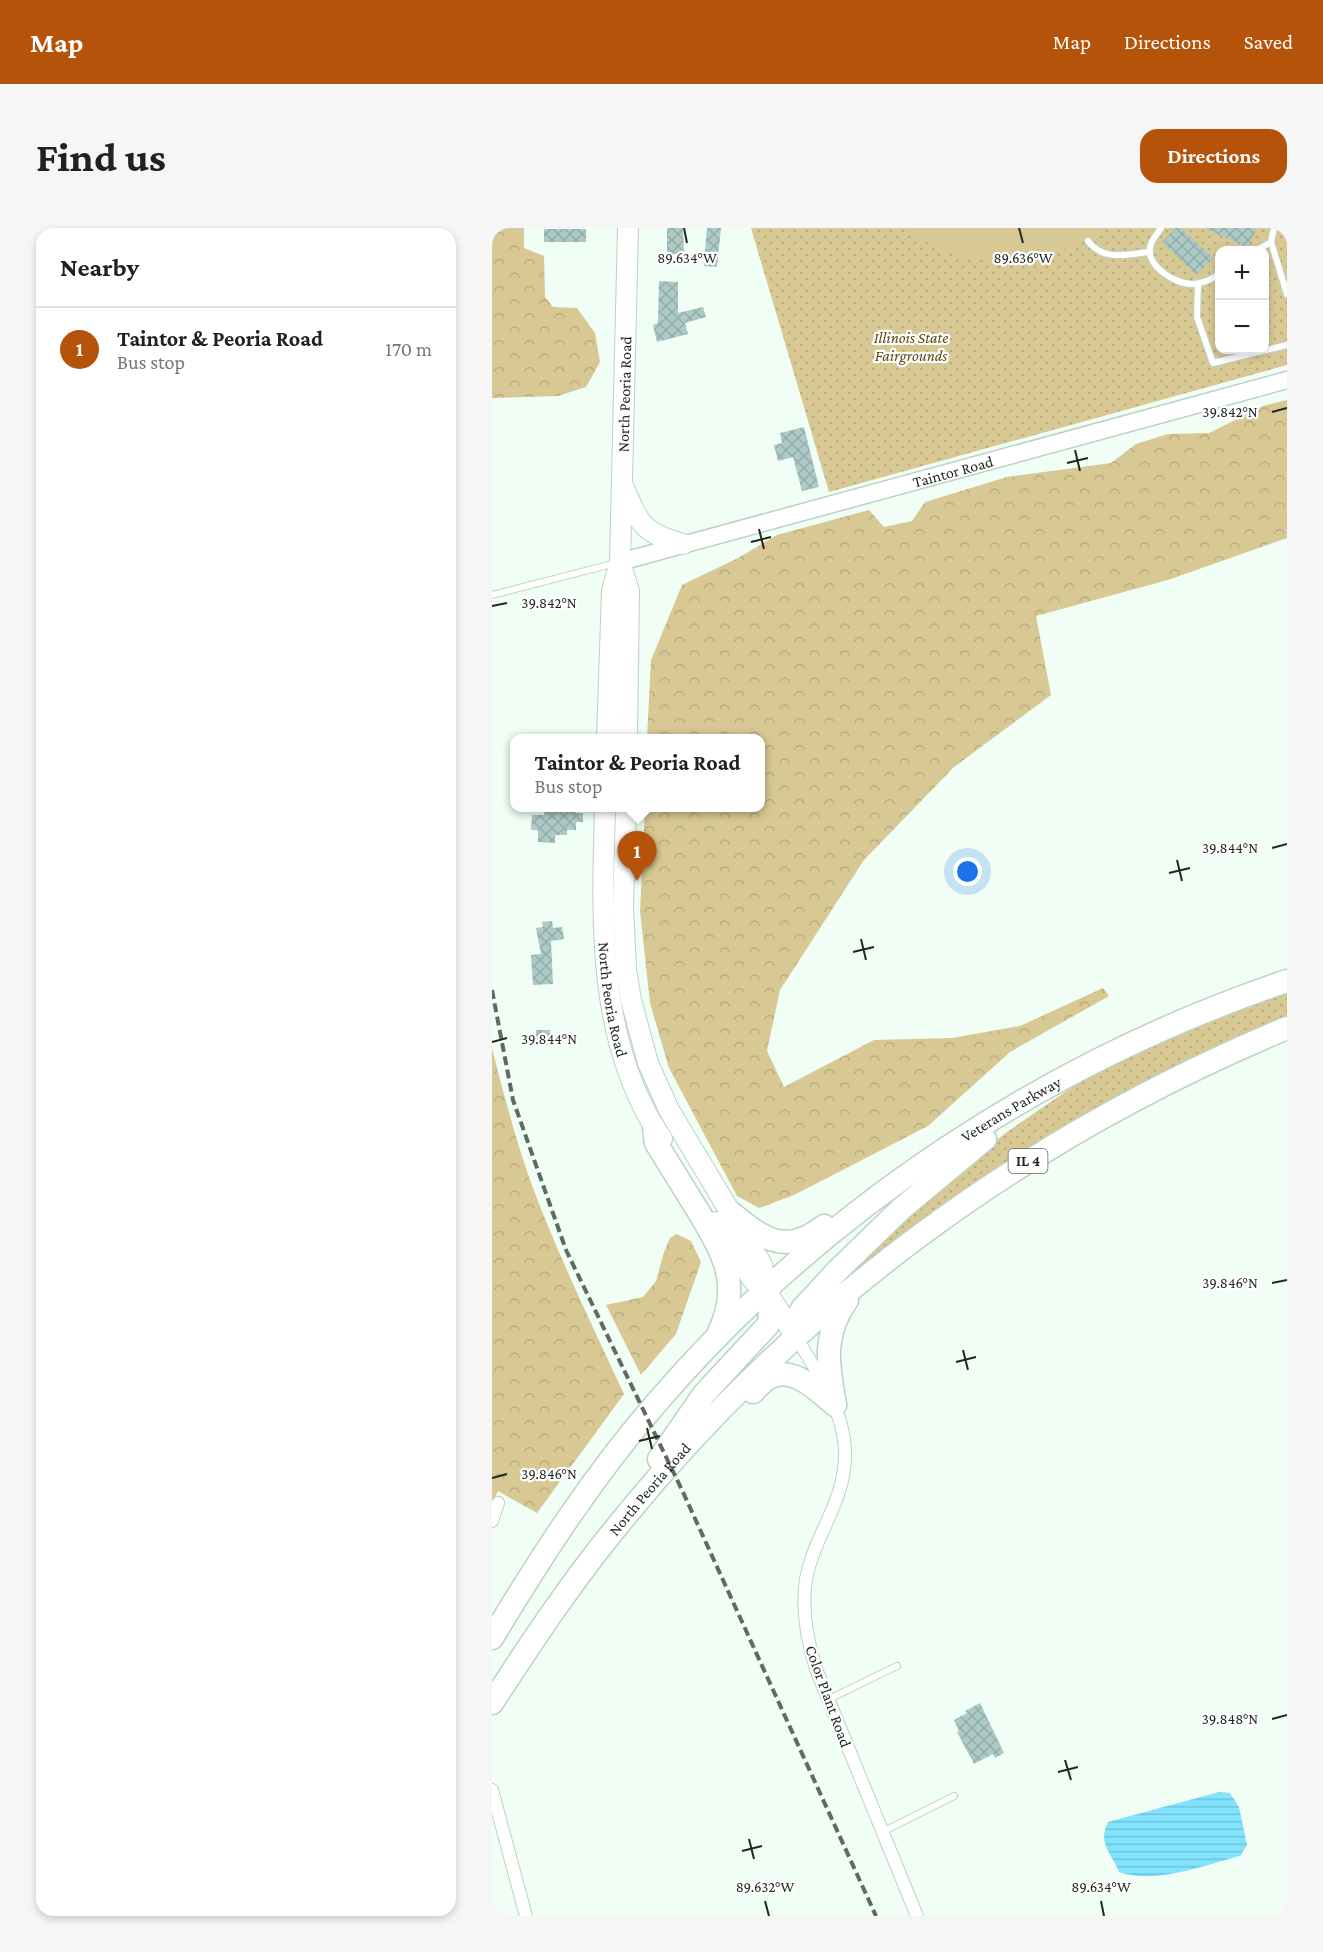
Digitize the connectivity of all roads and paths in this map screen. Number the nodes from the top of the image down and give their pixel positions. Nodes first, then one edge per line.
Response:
1 (628, 228) edge
2 (1161, 228) edge
3 (1274, 228) edge
4 (1088, 241) dead end
5 (1271, 242) junction
6 (1264, 246) edge
7 (1150, 252) junction
8 (1215, 276) edge
9 (1198, 284) junction
10 (1287, 294) edge
11 (1287, 345) edge
12 (1287, 380) edge
13 (622, 483) junction
14 (683, 544) junction
15 (620, 562) junction
16 (492, 595) edge
17 (607, 734) edge
18 (627, 734) edge
19 (605, 812) edge
20 (626, 812) edge
21 (1287, 981) edge
22 (1287, 1028) edge
23 (1045, 1088) junction
24 (654, 1128) junction
25 (973, 1130) junction
26 (729, 1211) junction
27 (861, 1280) junction
28 (766, 1291) junction
29 (796, 1337) junction
30 (716, 1338) junction
31 (835, 1405) junction
32 (700, 1430) junction
33 (498, 1503) dead end
34 (492, 1521) edge
35 (615, 1529) junction
36 (492, 1638) edge
37 (897, 1666) dead end
38 (828, 1700) junction
39 (492, 1702) edge
40 (492, 1790) edge
41 (954, 1796) dead end
42 (881, 1832) junction
43 (526, 1916) edge
44 (916, 1916) edge

1 - 13 main road, North Peoria Road
2 - 7 lane
3 - 5 lane
4 - 7 lane
5 - 6 lane
5 - 10 lane
7 - 9 lane
8 - 9 lane
9 - 11 lane
12 - 14 main road, Taintor Road
13 - 14 main road
13 - 15 main road, North Peoria Road
14 - 15 main road, Taintor Road
15 - 16 lane
15 - 17 main road, North Peoria Road
15 - 18 main road, North Peoria Road
19 - 24 main road, North Peoria Road
20 - 26 main road, North Peoria Road
21 - 23 highway, Veterans Parkway
22 - 27 highway, IL 4
23 - 25 highway, Veterans Parkway
23 - 29 highway
24 - 28 main road, North Peoria Road
24 - 30 highway
25 - 26 highway
25 - 28 highway, Veterans Parkway
26 - 28 main road, North Peoria Road
27 - 29 highway, IL 4
27 - 31 highway
28 - 29 main road, North Peoria Road
28 - 30 highway
28 - 35 highway
29 - 31 street, Color Plant Road
29 - 32 highway, North Peoria Road
30 - 36 highway
31 - 32 highway
31 - 38 street, Color Plant Road
32 - 35 highway, North Peoria Road
33 - 34 street
35 - 39 highway, North Peoria Road
37 - 38 lane
38 - 42 street, Color Plant Road
40 - 43 street
41 - 42 lane
42 - 44 street, Color Plant Road

